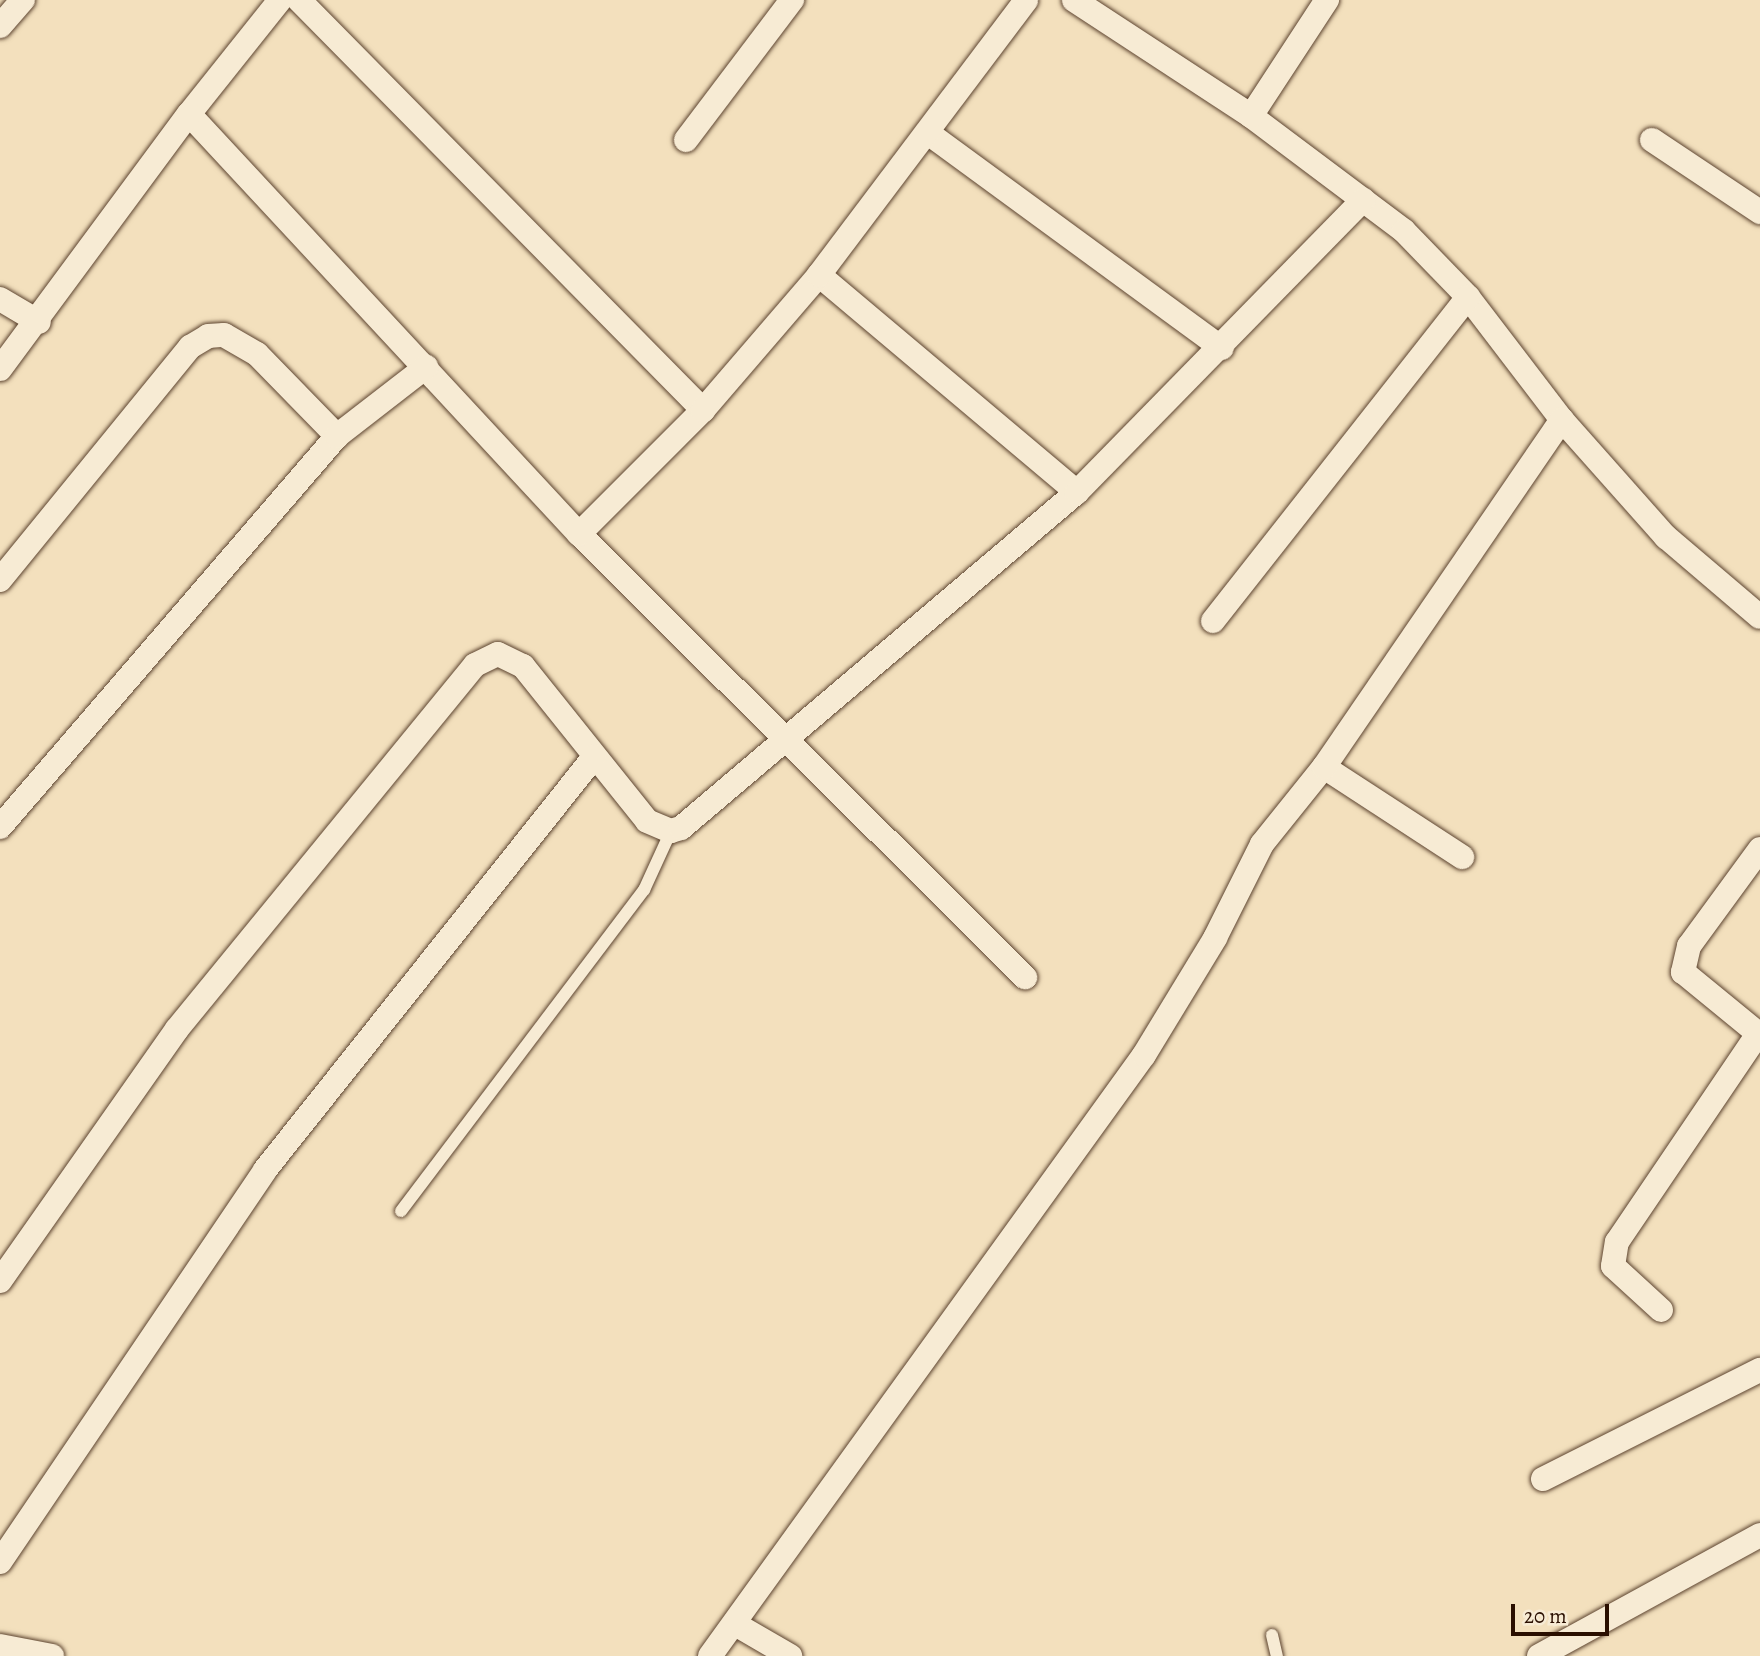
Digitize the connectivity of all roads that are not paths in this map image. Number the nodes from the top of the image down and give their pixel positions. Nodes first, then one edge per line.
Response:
1 (23, 0) edge
2 (280, 0) edge
3 (299, 0) edge
4 (792, 0) edge
5 (1026, 0) edge
6 (1074, 0) edge
7 (1327, 0) edge
8 (0, 26) edge
9 (189, 114) junction
10 (1251, 116) junction
11 (928, 133) junction
12 (686, 140) dead end
13 (1652, 140) dead end
14 (1363, 200) junction
15 (1760, 212) edge
16 (819, 275) junction
17 (1468, 297) junction
18 (0, 299) edge
19 (39, 322) junction
20 (1222, 348) junction
21 (426, 367) junction
22 (0, 369) edge
23 (703, 410) junction
24 (1562, 420) junction
25 (337, 436) junction
26 (1077, 492) junction
27 (579, 534) junction
28 (0, 580) edge
29 (1760, 617) edge
30 (1213, 621) dead end
31 (786, 741) junction
32 (594, 757) junction
33 (1324, 767) junction
34 (0, 827) edge
35 (671, 831) junction
36 (1760, 849) edge
37 (1462, 857) dead end
38 (1025, 977) dead end
39 (1759, 1035) edge
40 (401, 1211) dead end
41 (0, 1281) edge
42 (1661, 1310) dead end
43 (1760, 1370) edge
44 (1542, 1479) dead end
45 (1760, 1535) edge
46 (0, 1562) edge
47 (735, 1624) junction
48 (1272, 1635) dead end
49 (0, 1646) edge
50 (52, 1656) edge
51 (710, 1656) edge
52 (790, 1656) edge
53 (1277, 1656) edge
54 (1539, 1656) edge

1 - 8 street
2 - 9 street
3 - 23 street
4 - 12 street
5 - 11 street
6 - 10 street
7 - 10 street
9 - 19 street
9 - 21 street
10 - 14 street
11 - 16 street
11 - 20 street
13 - 15 street
14 - 17 street
14 - 20 street
16 - 23 street
16 - 26 street
17 - 24 street
17 - 30 street
18 - 19 street
19 - 22 street
20 - 26 street
21 - 25 street
21 - 27 street
23 - 27 street
24 - 29 street
24 - 33 street
25 - 28 street
25 - 34 street
26 - 31 street
27 - 31 street
31 - 35 street
31 - 38 street
32 - 35 street
32 - 41 street
32 - 46 street
33 - 37 street
33 - 47 street
35 - 40 lane
36 - 39 street
39 - 42 street
43 - 44 street
45 - 54 street
47 - 51 street
47 - 52 street
48 - 53 lane
49 - 50 street

